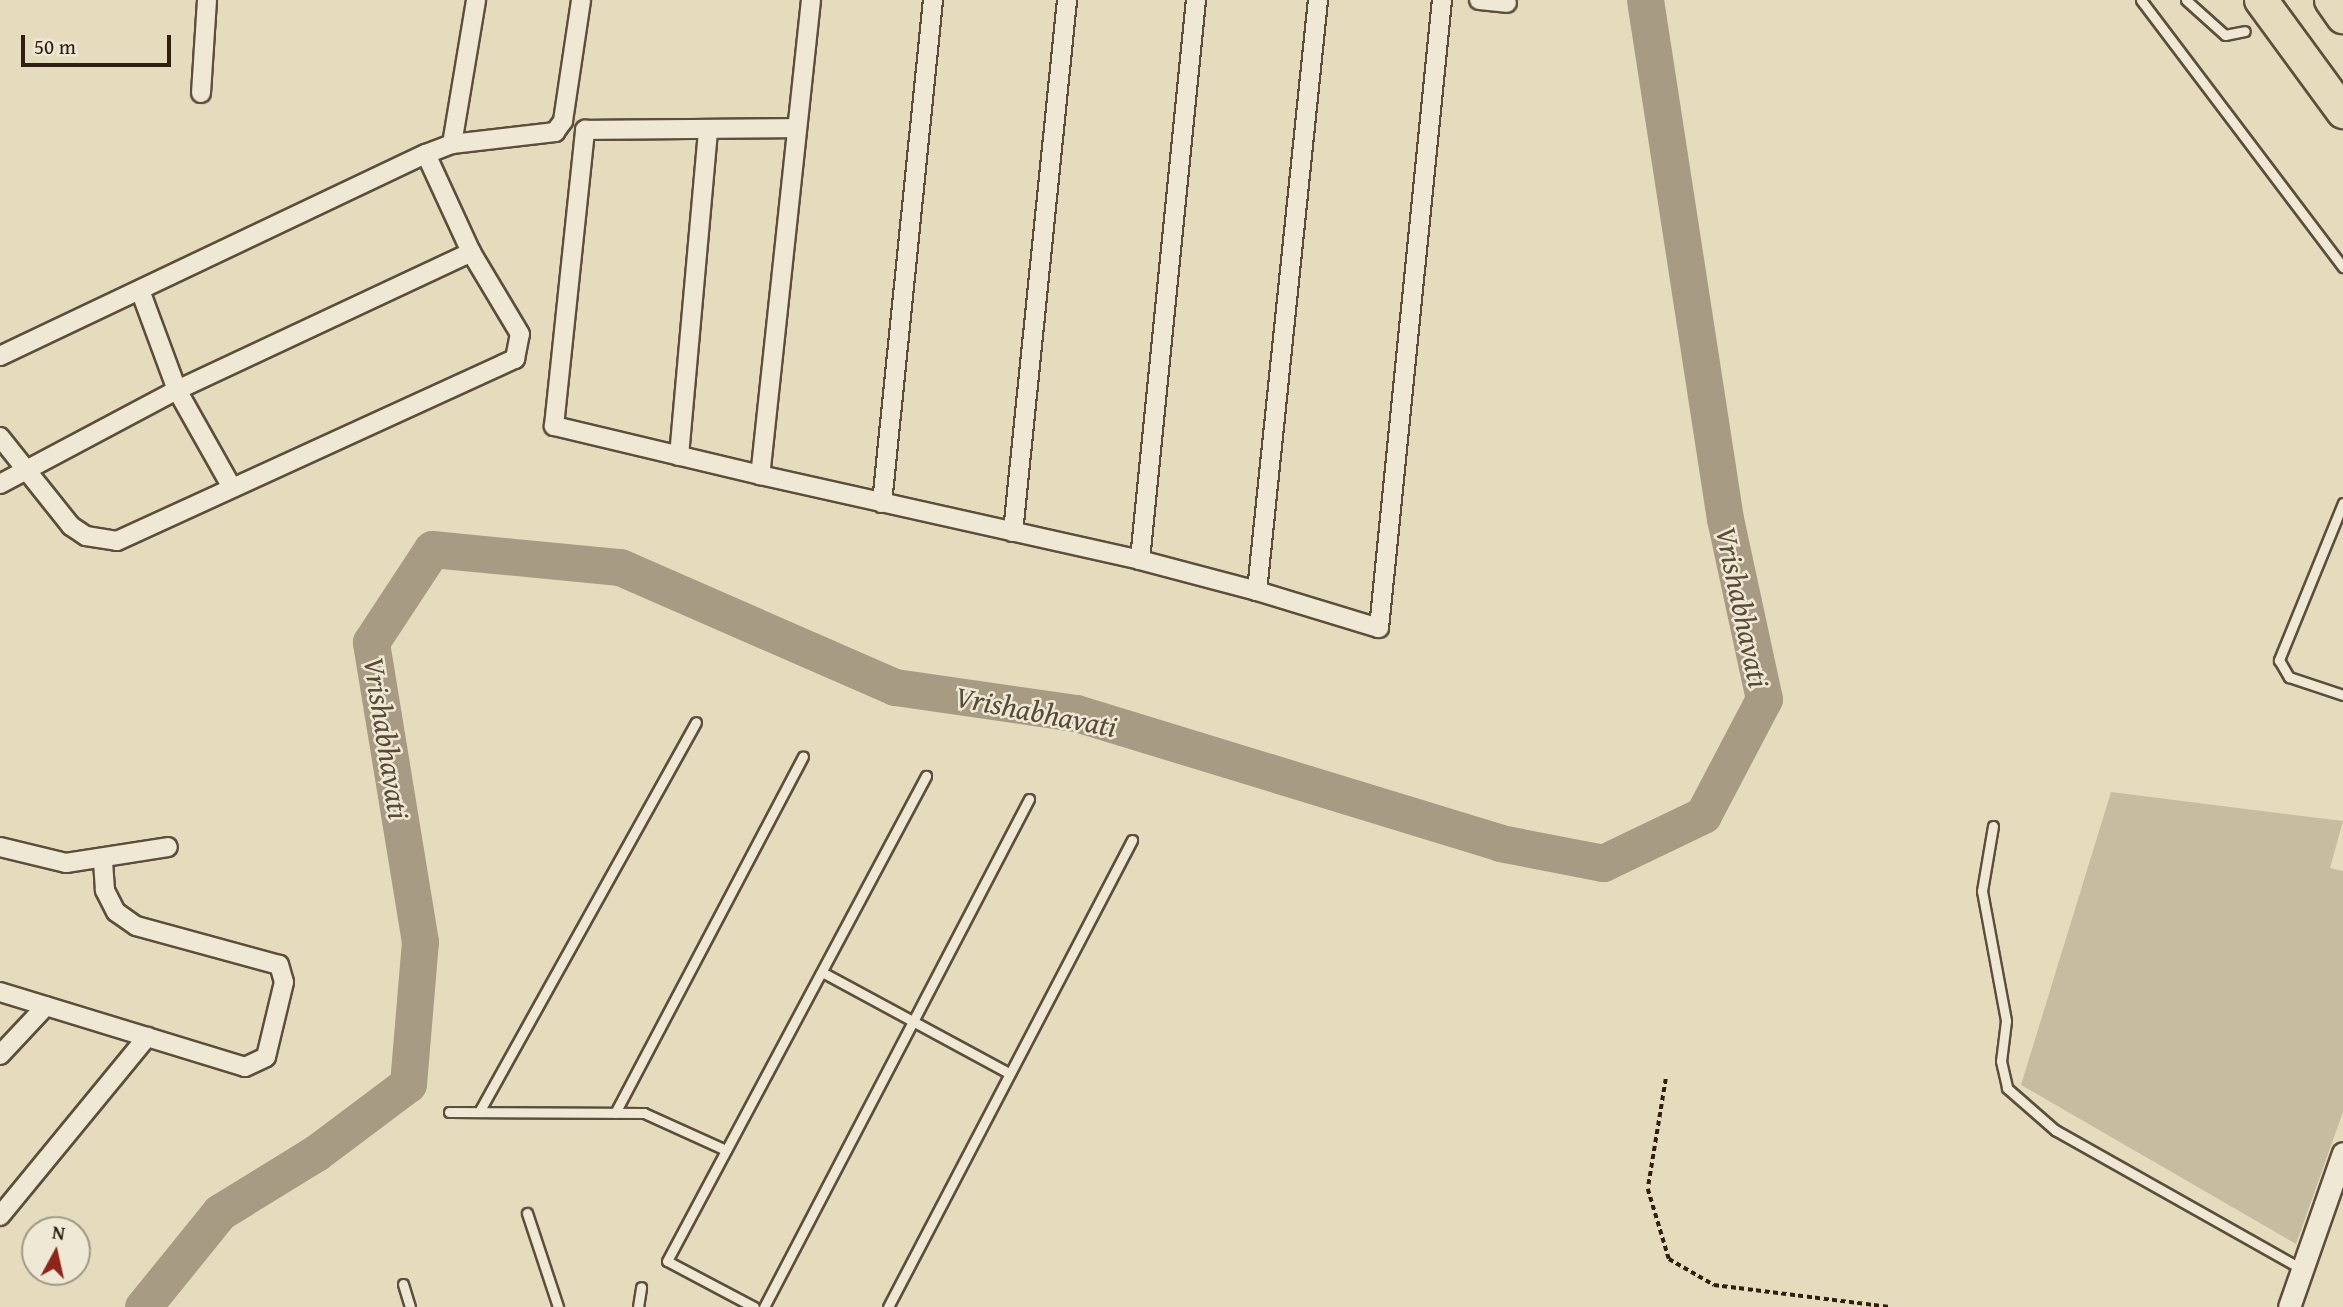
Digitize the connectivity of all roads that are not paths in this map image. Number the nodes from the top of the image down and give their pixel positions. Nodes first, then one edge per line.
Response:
1 (207, 0) edge
2 (476, 0) edge
3 (581, 0) edge
4 (811, 0) edge
5 (933, 0) edge
6 (1067, 0) edge
7 (1196, 0) edge
8 (1318, 0) edge
9 (1442, 0) edge
10 (1479, 0) edge
11 (2141, 0) edge
12 (2186, 0) edge
13 (2260, 0) edge
14 (2331, 0) edge
15 (1507, 3) dead end
16 (2343, 17) edge
17 (2245, 31) dead end
18 (201, 93) dead end
19 (2343, 112) edge
20 (797, 128) junction
21 (708, 129) junction
22 (452, 144) junction
23 (426, 154) junction
24 (471, 252) junction
25 (2343, 267) edge
26 (140, 290) junction
27 (0, 356) edge
28 (177, 390) junction
29 (0, 436) edge
30 (679, 456) junction
31 (23, 472) junction
32 (760, 475) junction
33 (0, 484) edge
34 (231, 486) junction
35 (882, 503) junction
36 (2343, 503) edge
37 (1013, 531) junction
38 (1140, 560) junction
39 (1257, 591) junction
40 (2343, 695) edge
41 (696, 722) dead end
42 (803, 756) dead end
43 (926, 776) dead end
44 (1029, 799) dead end
45 (1993, 826) dead end
46 (1132, 840) dead end
47 (0, 847) edge
48 (168, 847) dead end
49 (103, 859) junction
50 (822, 972) junction
51 (0, 992) edge
52 (46, 1006) junction
53 (913, 1021) junction
54 (147, 1038) junction
55 (0, 1055) edge
56 (1009, 1073) junction
57 (449, 1112) dead end
58 (479, 1112) junction
59 (615, 1113) junction
60 (726, 1150) junction
61 (2343, 1153) edge
62 (527, 1213) dead end
63 (0, 1216) edge
64 (2302, 1269) junction
65 (403, 1284) dead end
66 (641, 1287) dead end
67 (410, 1307) edge
68 (558, 1307) edge
69 (638, 1307) edge
70 (754, 1307) edge
71 (764, 1307) edge
72 (888, 1307) edge
73 (2289, 1307) edge

1 - 18 street
2 - 22 street
3 - 22 street
4 - 20 street
5 - 35 street
6 - 37 street
7 - 38 street
8 - 39 street
9 - 39 street
10 - 15 street
11 - 25 lane
12 - 17 lane
13 - 19 highway
14 - 16 highway
20 - 21 street
20 - 32 street
21 - 30 street
21 - 30 street
22 - 23 street
23 - 24 street
23 - 26 street
24 - 28 street
24 - 34 street
26 - 27 street
26 - 28 street
28 - 31 street
28 - 34 street
29 - 31 street
30 - 32 street
31 - 33 street
31 - 34 street
32 - 35 street
35 - 37 street
36 - 40 lane
37 - 38 street
38 - 39 street
41 - 58 lane
42 - 59 lane
43 - 50 lane
44 - 53 lane
45 - 64 lane
46 - 56 lane
47 - 49 street
48 - 49 street
49 - 54 street
50 - 53 lane
50 - 60 lane
51 - 52 street
52 - 54 street
52 - 55 street
53 - 56 lane
53 - 71 lane
54 - 63 street
56 - 72 lane
57 - 58 lane
58 - 59 lane
59 - 60 lane
60 - 70 lane
61 - 64 street
62 - 68 lane
64 - 73 street
65 - 67 lane
66 - 69 lane

